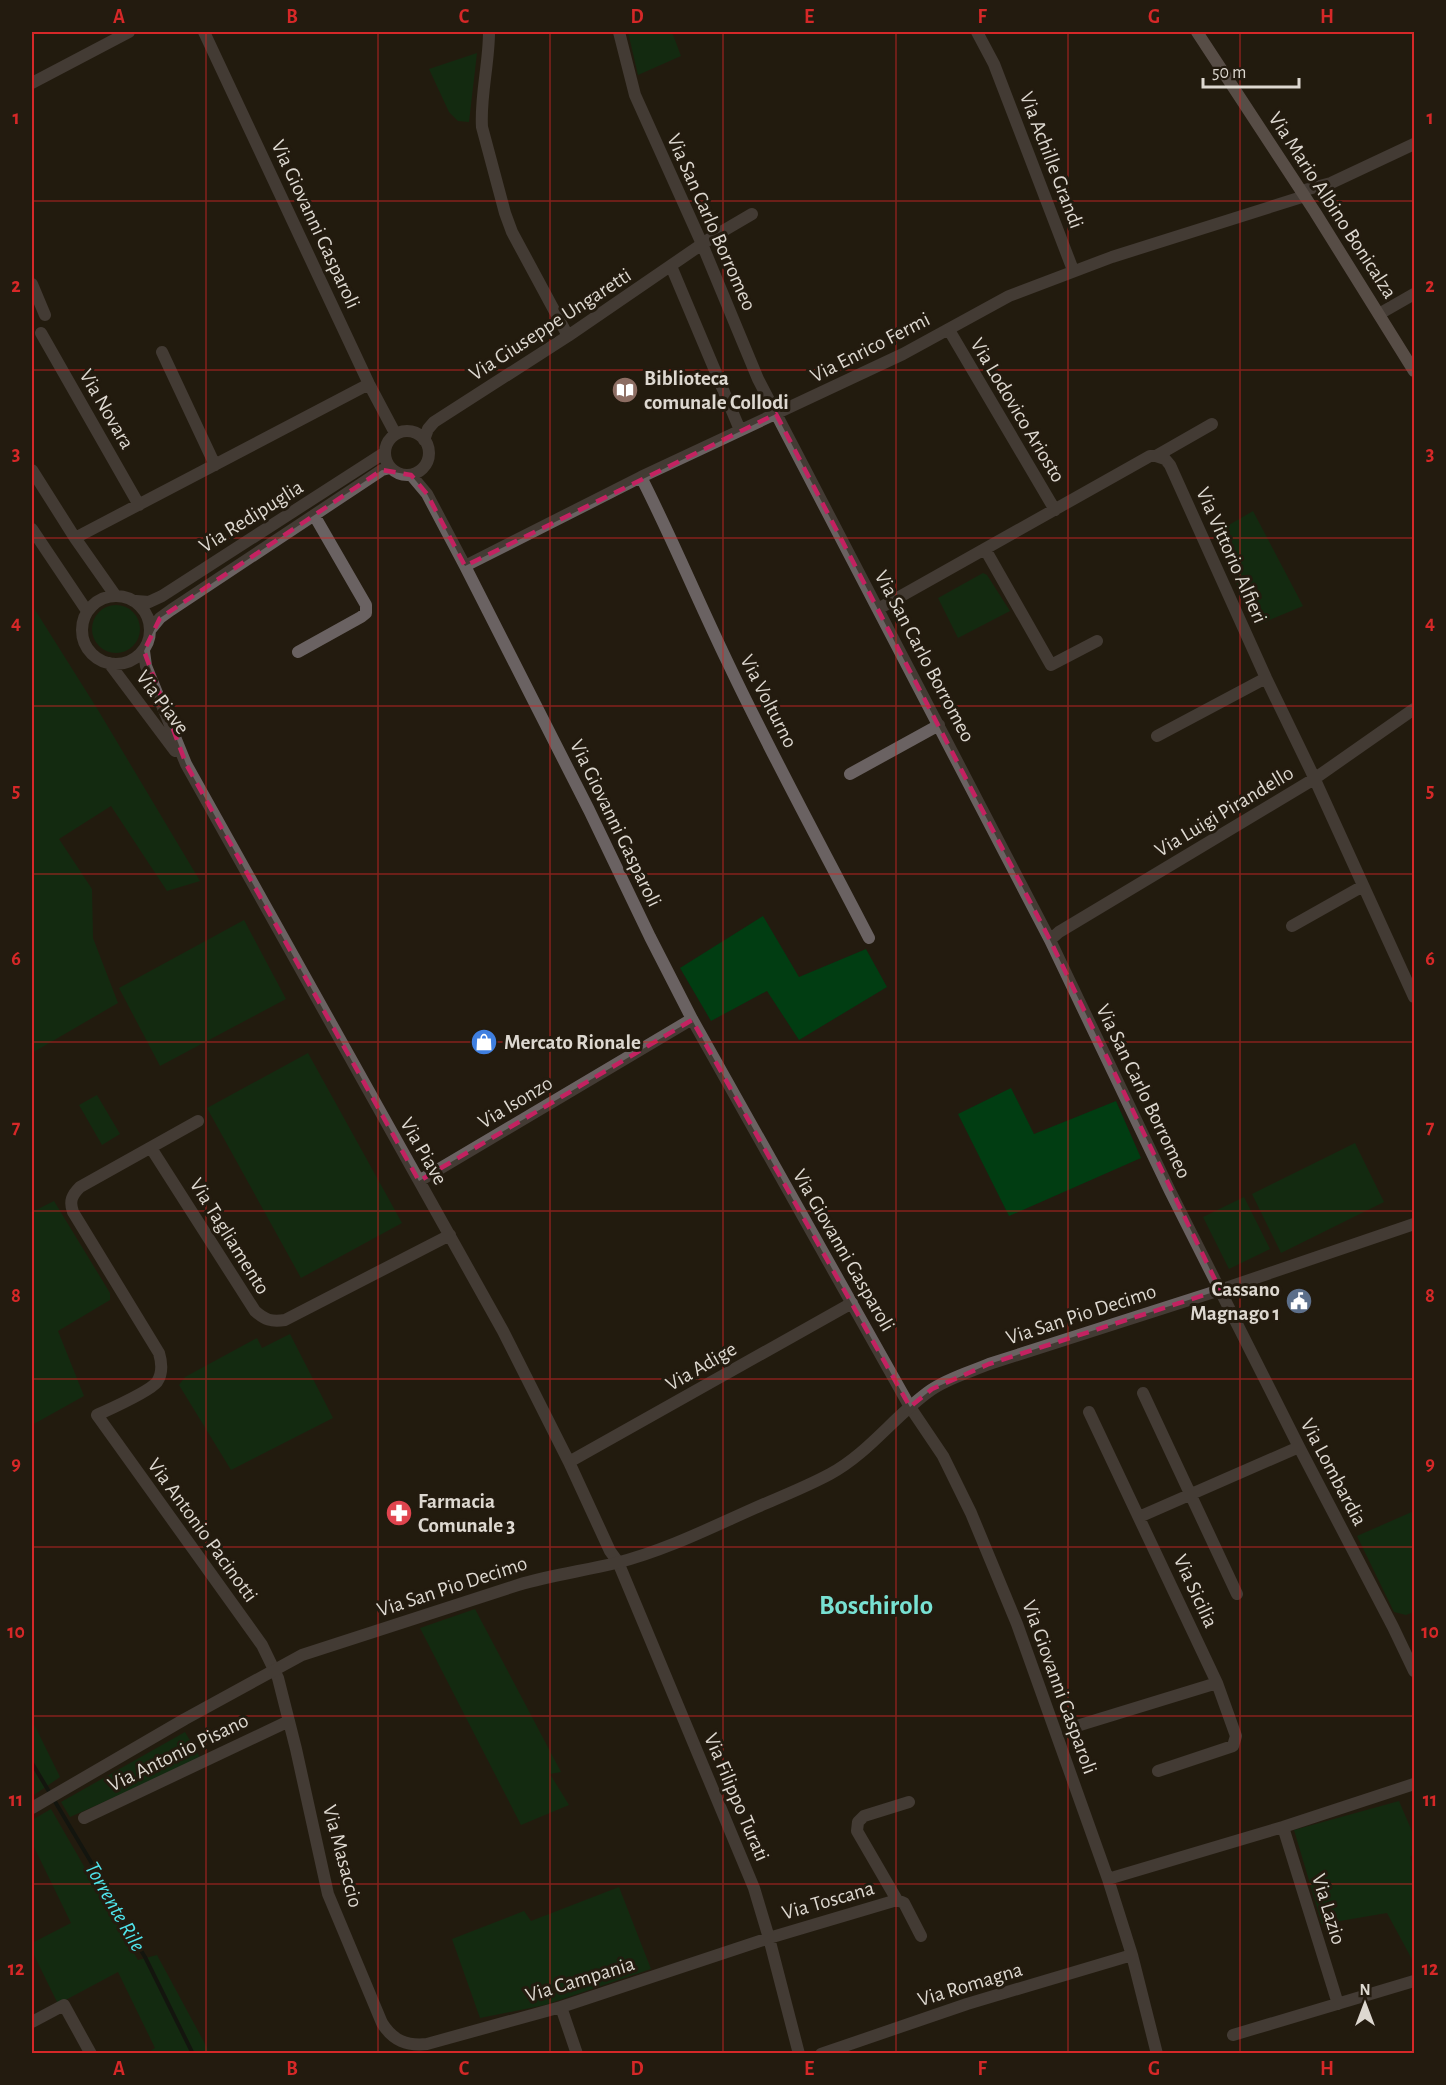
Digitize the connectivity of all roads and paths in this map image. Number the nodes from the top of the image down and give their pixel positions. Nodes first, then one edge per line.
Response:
1 (129, 32) edge
2 (204, 32) edge
3 (489, 32) edge
4 (619, 32) edge
5 (977, 32) edge
6 (985, 32) edge
7 (1197, 32) edge
8 (994, 64) junction
9 (32, 83) edge
10 (1414, 144) edge
11 (1305, 197) junction
12 (752, 214) dead end
13 (702, 244) junction
14 (671, 266) junction
15 (1073, 270) junction
16 (32, 284) edge
17 (1414, 294) edge
18 (1379, 314) junction
19 (45, 315) dead end
20 (949, 330) junction
21 (41, 333) dead end
22 (568, 336) junction
23 (162, 352) dead end
24 (1414, 371) edge
25 (369, 384) junction
26 (776, 414) junction
27 (1212, 424) dead end
28 (740, 430) junction
29 (395, 433) junction
30 (424, 440) junction
31 (384, 453) junction
32 (1156, 456) junction
33 (215, 465) junction
34 (390, 468) junction
35 (423, 468) junction
36 (32, 470) edge
37 (411, 475) junction
38 (641, 477) junction
39 (427, 494) junction
40 (139, 504) junction
41 (1055, 510) junction
42 (314, 515) junction
43 (32, 529) edge
44 (75, 538) junction
45 (985, 549) junction
46 (465, 566) junction
47 (115, 595) junction
48 (136, 601) junction
49 (878, 609) junction
50 (87, 611) junction
51 (151, 629) junction
52 (1097, 640) dead end
53 (144, 651) junction
54 (298, 652) dead end
55 (109, 663) junction
56 (1266, 678) junction
57 (1414, 709) edge
58 (939, 725) junction
59 (1157, 736) dead end
60 (186, 764) junction
61 (850, 774) dead end
62 (1314, 779) junction
63 (1363, 886) junction
64 (1292, 926) dead end
65 (869, 938) dead end
66 (1050, 940) junction
67 (1414, 997) edge
68 (692, 1020) junction
69 (198, 1121) dead end
70 (151, 1148) junction
71 (419, 1181) junction
72 (1414, 1224) edge
73 (450, 1235) junction
74 (1220, 1290) junction
75 (852, 1303) junction
76 (1143, 1393) dead end
77 (910, 1407) junction
78 (1089, 1412) dead end
79 (1299, 1448) junction
80 (569, 1462) junction
81 (1191, 1494) junction
82 (1139, 1517) junction
83 (618, 1562) junction
84 (1237, 1594) dead end
85 (274, 1669) junction
86 (1414, 1671) edge
87 (1217, 1683) junction
88 (289, 1720) junction
89 (1080, 1725) dead end
90 (1158, 1771) dead end
91 (1414, 1784) edge
92 (909, 1802) dead end
93 (33, 1807) edge
94 (84, 1818) dead end
95 (1283, 1827) junction
96 (1108, 1879) junction
97 (897, 1900) junction
98 (921, 1936) dead end
99 (769, 1938) junction
100 (1132, 1955) junction
101 (1414, 1981) edge
102 (1338, 2004) junction
103 (561, 2007) junction
104 (32, 2022) edge
105 (1233, 2035) dead end
106 (400, 2041) joint
107 (91, 2054) edge
108 (577, 2054) edge
109 (799, 2054) edge
110 (821, 2054) edge
111 (1157, 2054) edge

1 - 9 street
2 - 25 street, Via Giovanni Gasparoli
3 - 22 street
4 - 13 street, Via San Carlo Borromeo
5 - 8 street, Via Achille Grandi
6 - 8 street, Via Achille Grandi
7 - 11 main road, Via Mario Albino Bonicalza
8 - 15 street, Via Achille Grandi
10 - 11 street, Via Enrico Fermi
11 - 15 street, Via Enrico Fermi
11 - 18 main road, Via Mario Albino Bonicalza
12 - 13 street, Via Giuseppe Ungaretti
13 - 14 street, Via Giuseppe Ungaretti
13 - 26 street, Via San Carlo Borromeo
14 - 22 street, Via Giuseppe Ungaretti
14 - 28 street
15 - 20 street, Via Enrico Fermi
16 - 19 street
17 - 18 street
18 - 24 main road, Via Mario Albino Bonicalza
20 - 26 street, Via Enrico Fermi
20 - 41 street, Via Lodovico Ariosto
21 - 40 street, Via Novara
22 - 30 street, Via Giuseppe Ungaretti
23 - 33 street
25 - 29 street, Via Giovanni Gasparoli
25 - 33 street
26 - 28 street, Via Enrico Fermi
26 - 49 street, Via San Carlo Borromeo
27 - 32 street
28 - 38 street, Via Enrico Fermi
29 - 30 street
29 - 31 street
30 - 35 street
31 - 34 street
31 - 48 street, Via Redipuglia
32 - 41 street
32 - 56 street, Via Vittorio Alfieri
33 - 40 street
34 - 37 street
34 - 42 street, Via Redipuglia
35 - 37 street
35 - 39 street, Via Giovanni Gasparoli
36 - 44 street
37 - 39 street, Via Giovanni Gasparoli
38 - 46 street, Via Enrico Fermi
38 - 65 street, Via Volturno
39 - 46 street, Via Giovanni Gasparoli
40 - 44 street
41 - 45 street
42 - 51 street, Via Redipuglia
42 - 54 street, Via Redipuglia
43 - 50 street
44 - 47 street
45 - 49 street
45 - 52 street
46 - 68 street, Via Giovanni Gasparoli
47 - 48 street
47 - 50 street
48 - 51 street
49 - 58 street, Via San Carlo Borromeo
50 - 55 street
51 - 53 street
53 - 55 street
53 - 60 street, Via Piave
55 - 60 street, Via Piave
56 - 59 street
56 - 62 street, Via Vittorio Alfieri
57 - 62 street, Via Luigi Pirandello
58 - 61 street
58 - 66 street, Via San Carlo Borromeo
60 - 71 street, Via Piave
62 - 63 street, Via Vittorio Alfieri
62 - 66 street, Via Luigi Pirandello
63 - 64 street
63 - 67 street, Via Vittorio Alfieri
66 - 74 street, Via San Carlo Borromeo
68 - 71 street, Via Isonzo
68 - 75 street, Via Giovanni Gasparoli
69 - 70 street
70 - 73 street, Via Tagliamento
70 - 85 street, Via Antonio Pacinotti
71 - 73 street, Via Piave
72 - 74 street, Via San Pio Decimo
73 - 80 street, Via Piave
74 - 77 street, Via San Pio Decimo
74 - 79 street, Via Lombardia
75 - 77 street, Via Giovanni Gasparoli
75 - 80 street, Via Adige
76 - 81 street, Via Sicilia
77 - 83 street, Via San Pio Decimo
77 - 96 street, Via Giovanni Gasparoli
78 - 82 street, Via Sicilia
79 - 81 street
79 - 86 street, Via Lombardia
80 - 83 street, Via Piave
81 - 82 street
81 - 84 street, Via Sicilia
82 - 87 street, Via Sicilia
83 - 85 street, Via San Pio Decimo
83 - 99 street, Via Filippo Turati
85 - 88 street, Via Masaccio
85 - 93 street, Via San Pio Decimo
87 - 89 street
87 - 90 street, Via Sicilia
88 - 94 street, Via Antonio Pisano
88 - 106 street, Via Masaccio
91 - 95 street
92 - 97 street, Via Toscana
95 - 96 street
95 - 102 street, Via Lazio
96 - 100 street, Via Giovanni Gasparoli
97 - 98 street, Via Toscana
97 - 99 street, Via Toscana
99 - 103 street, Via Campania
99 - 109 street, Via Filippo Turati
100 - 110 street, Via Romagna
100 - 111 street, Via Giovanni Gasparoli
101 - 102 street
102 - 105 street
103 - 106 street, Via Campania
103 - 108 street
104 - 107 street

